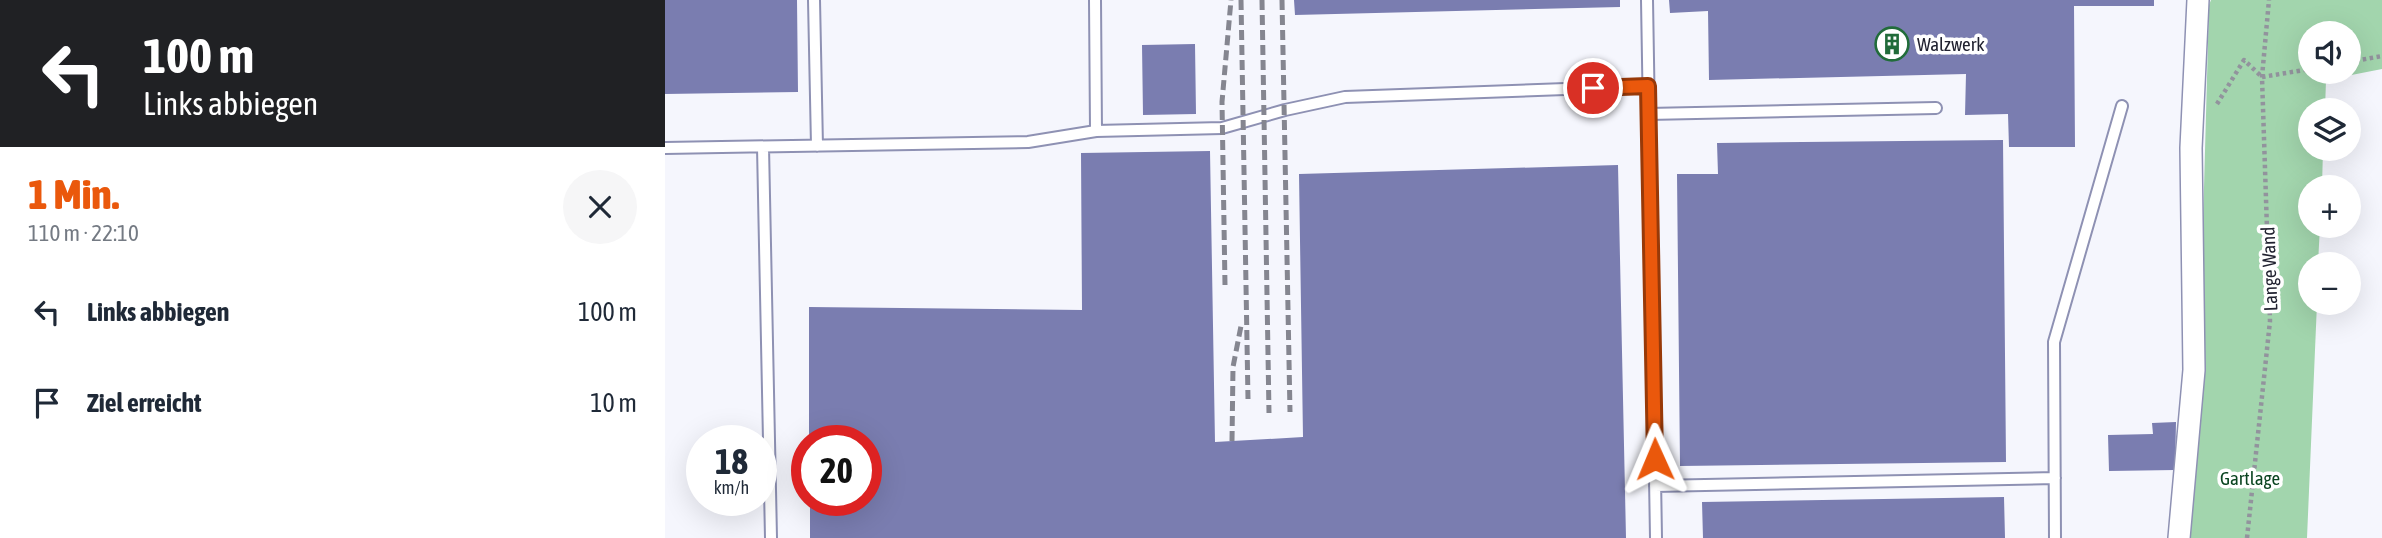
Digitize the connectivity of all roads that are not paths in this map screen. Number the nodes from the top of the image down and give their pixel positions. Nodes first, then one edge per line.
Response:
1 (814, 0) edge
2 (1095, 0) edge
3 (1647, 0) edge
4 (2199, 0) edge
5 (1648, 86) junction
6 (2122, 106) dead end
7 (1936, 107) dead end
8 (1649, 114) junction
9 (1096, 131) junction
10 (817, 146) junction
11 (763, 147) junction
12 (665, 148) edge
13 (2055, 478) junction
14 (1655, 486) junction
15 (771, 538) edge
16 (1656, 538) edge
17 (2055, 538) edge
18 (2179, 538) edge

1 - 10 lane
2 - 9 lane
3 - 5 lane
4 - 18 street
5 - 8 lane
5 - 9 lane
6 - 13 lane
7 - 8 lane
8 - 14 lane
9 - 10 lane
10 - 11 lane
11 - 12 lane
11 - 15 lane
13 - 14 lane
13 - 17 lane
14 - 16 lane

